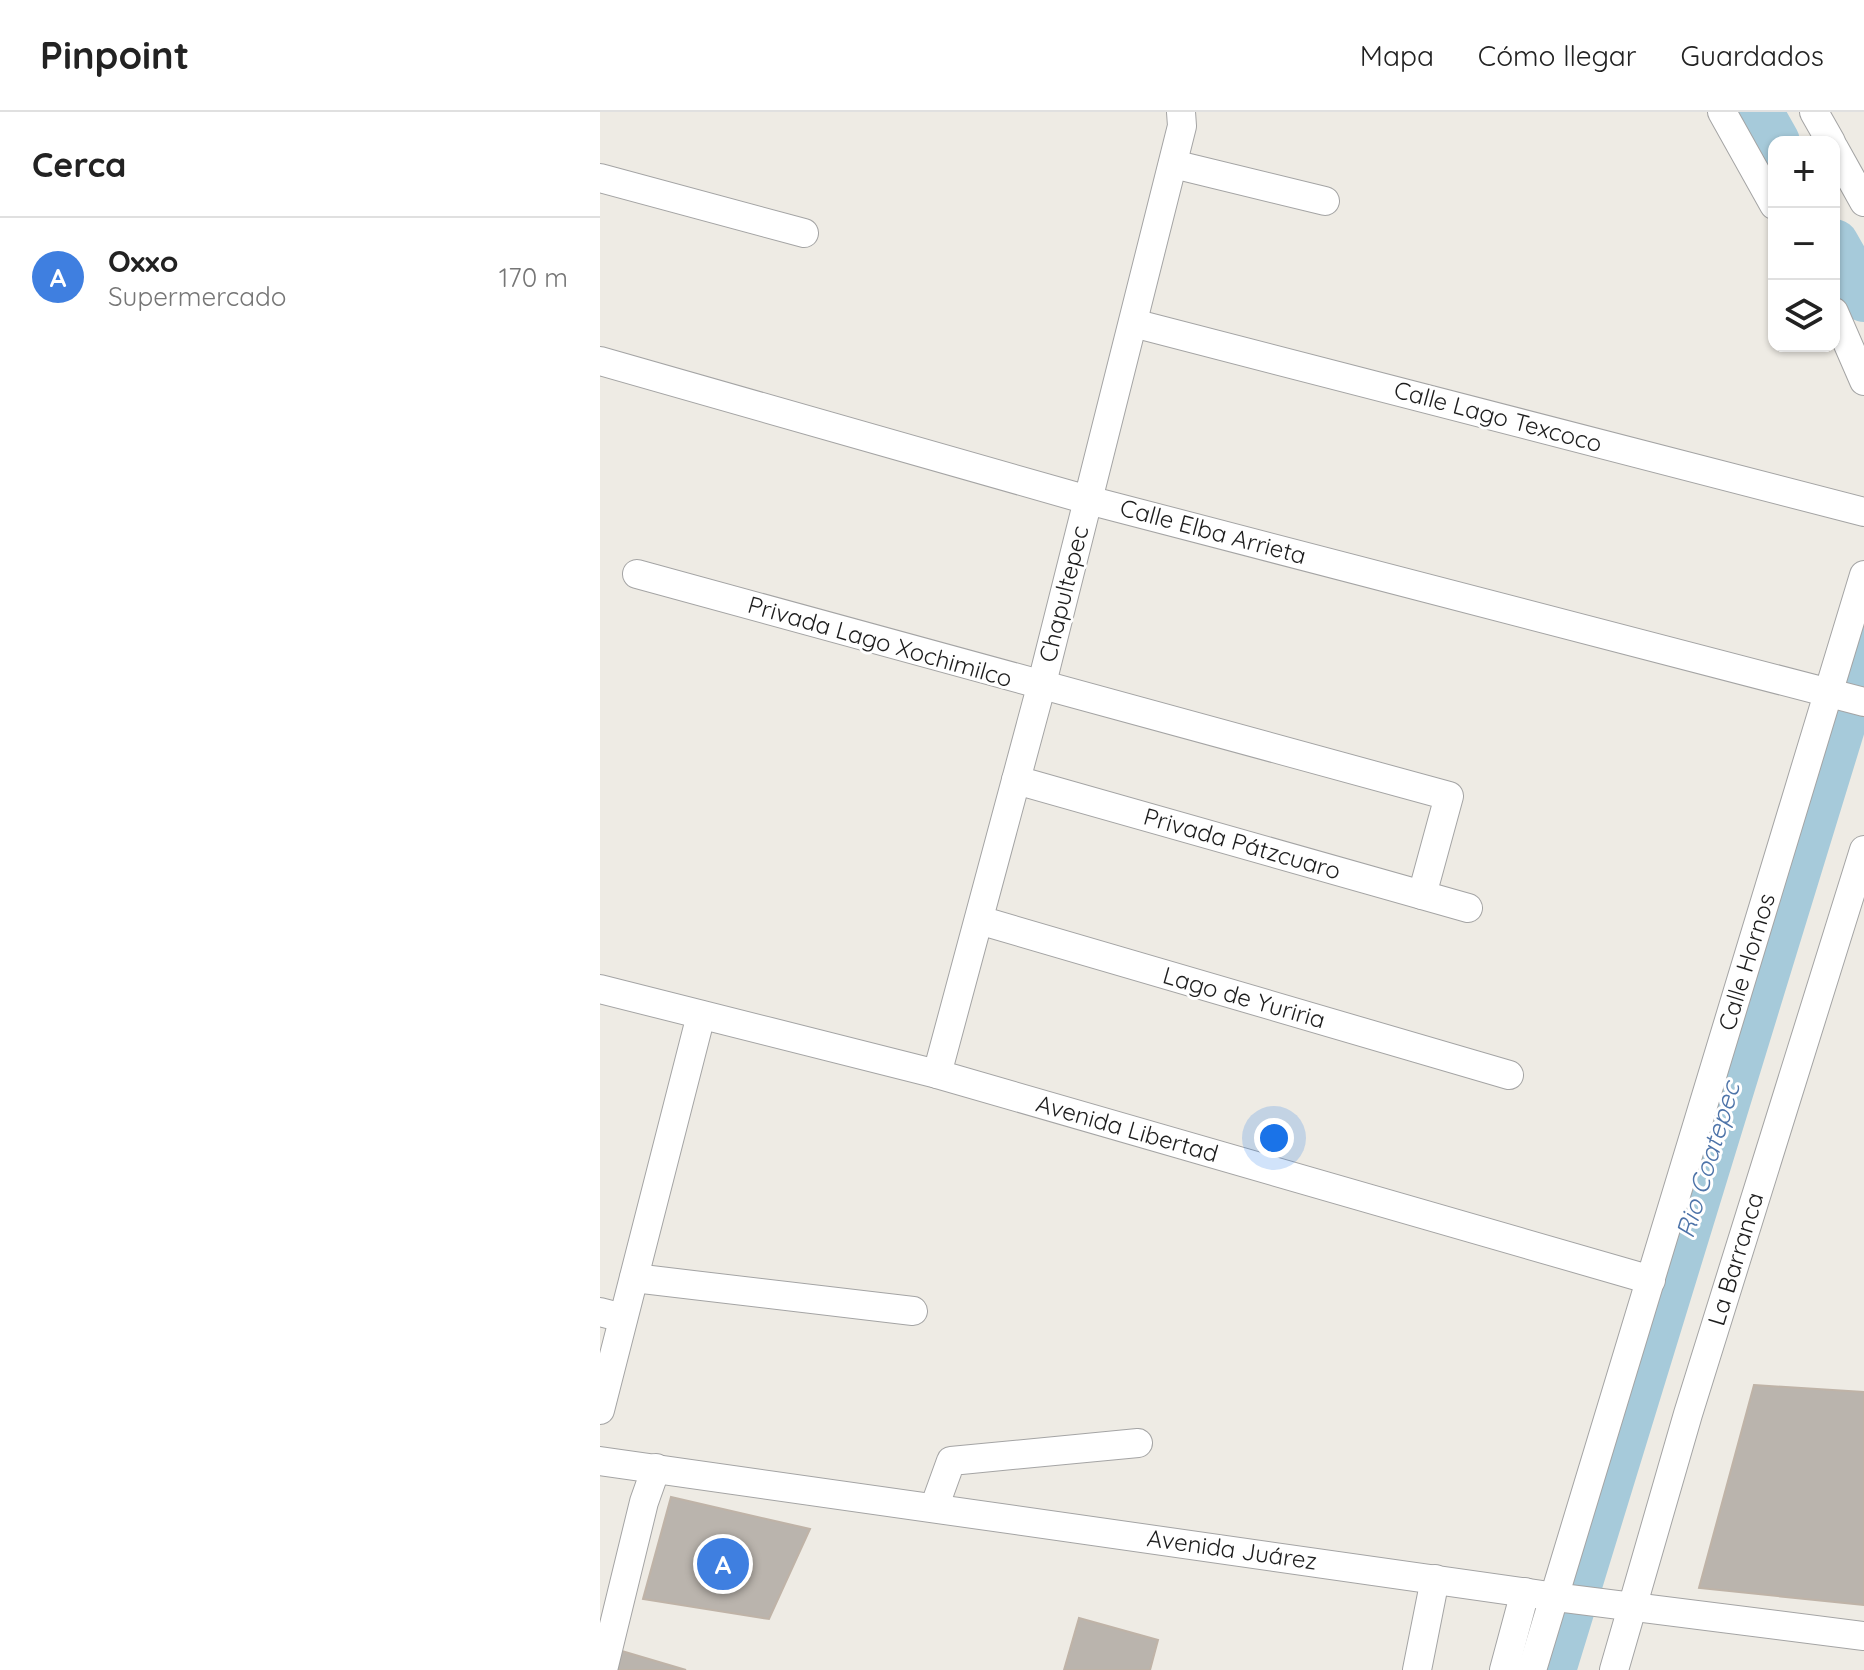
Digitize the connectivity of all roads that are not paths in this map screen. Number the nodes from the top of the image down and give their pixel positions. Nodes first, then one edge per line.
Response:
1 (1181, 112) edge
2 (1722, 112) edge
3 (1814, 112) edge
4 (1828, 136) edge
5 (1840, 159) edge
6 (1173, 164) junction
7 (600, 178) edge
8 (1768, 194) edge
9 (1325, 201) dead end
10 (1864, 202) edge
11 (804, 233) dead end
12 (1133, 323) junction
13 (1840, 326) edge
14 (600, 361) edge
15 (1864, 381) edge
16 (1088, 500) junction
17 (1864, 512) edge
18 (637, 574) dead end
19 (1864, 575) edge
20 (1041, 687) junction
21 (1844, 697) edge
22 (1016, 780) junction
23 (1864, 850) edge
24 (1422, 895) junction
25 (1468, 908) dead end
26 (979, 920) junction
27 (600, 989) edge
28 (701, 1015) junction
29 (937, 1074) junction
30 (1509, 1075) dead end
31 (634, 1278) junction
32 (1651, 1280) junction
33 (913, 1311) dead end
34 (612, 1315) edge
35 (600, 1410) edge
36 (1138, 1443) dead end
37 (600, 1461) edge
38 (656, 1468) junction
39 (934, 1508) junction
40 (1435, 1579) junction
41 (1525, 1592) junction
42 (1558, 1597) junction
43 (1618, 1605) junction
44 (1864, 1636) edge
45 (603, 1670) edge
46 (1417, 1670) edge
47 (1504, 1670) edge
48 (1532, 1670) edge
49 (1614, 1670) edge

1 - 6 street, Chapultepec
2 - 8 street
3 - 4 street
5 - 10 street
6 - 9 street
6 - 12 street, Chapultepec
7 - 11 street
12 - 16 street, Chapultepec
12 - 17 street, Calle Lago Texcoco
13 - 15 street
14 - 16 street, Calle Elba Arrieta
16 - 20 street, Chapultepec
16 - 21 street, Calle Elba Arrieta
18 - 20 street, Privada Lago Xochimilco
19 - 21 street, Calle Hornos
20 - 22 street, Chapultepec
20 - 24 street, Privada Lago Xochimilco
21 - 32 street, Calle Hornos
22 - 24 street, Privada Pátzcuaro
22 - 26 street, Chapultepec
23 - 43 street, La Barranca
24 - 25 street, Privada Pátzcuaro
26 - 29 street, Chapultepec
26 - 30 street, Lago de Yuriria
27 - 28 street, Avenida Libertad
28 - 29 street, Avenida Libertad
28 - 31 street
29 - 32 street, Avenida Libertad
31 - 33 street
31 - 34 street
32 - 42 street, Calle Hornos
34 - 35 street
36 - 39 street
37 - 38 street, Avenida Juárez
38 - 39 street, Avenida Juárez
38 - 45 street
39 - 40 street, Avenida Juárez
40 - 41 street, Avenida Juárez
40 - 46 street
41 - 42 street, Avenida Juárez
41 - 47 street
42 - 43 street, Avenida Juárez
42 - 48 street, Calle Hornos
43 - 44 street, Avenida Juárez
43 - 49 street, La Barranca

